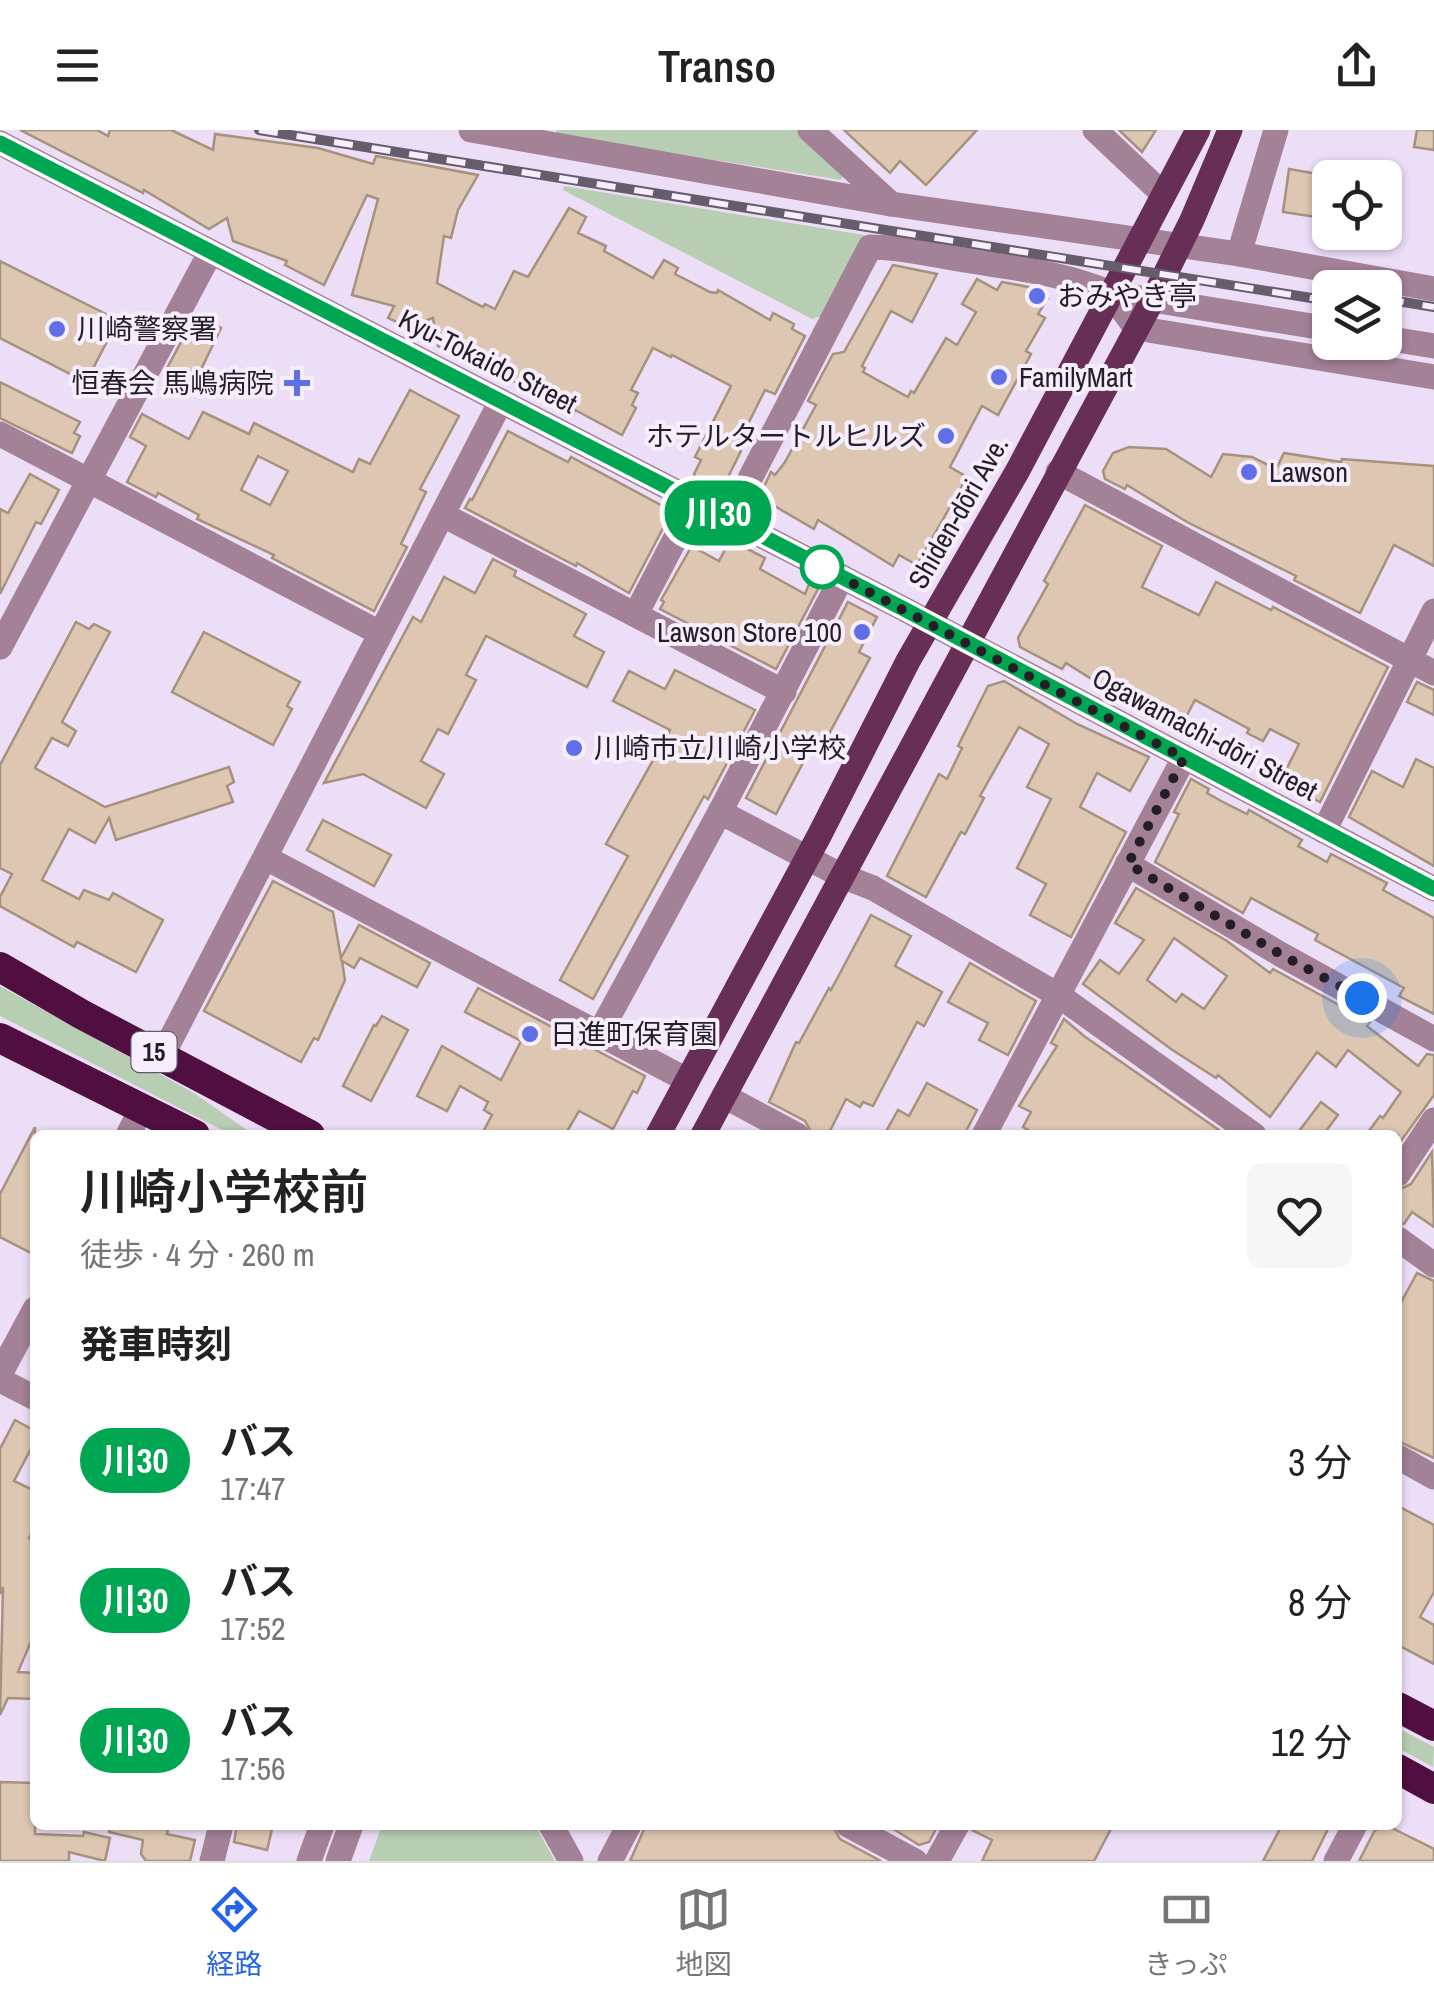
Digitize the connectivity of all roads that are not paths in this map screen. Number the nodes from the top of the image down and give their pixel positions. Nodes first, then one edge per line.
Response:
1 (471, 130) edge
2 (810, 130) edge
3 (1095, 130) edge
4 (1198, 130) edge
5 (1230, 130) edge
6 (1276, 130) edge
7 (532, 134) edge
8 (0, 143) edge
9 (1163, 194) junction
10 (891, 204) junction
11 (1140, 239) junction
12 (1179, 246) junction
13 (210, 253) junction
14 (1239, 254) junction
15 (1434, 288) edge
16 (1158, 289) junction
17 (1110, 293) junction
18 (1312, 325) edge
19 (1136, 328) junction
20 (1402, 341) edge
21 (1434, 346) edge
22 (1434, 377) edge
23 (501, 401) junction
24 (0, 434) edge
25 (1058, 472) junction
26 (90, 481) junction
27 (695, 501) junction
28 (444, 515) junction
29 (728, 519) junction
30 (842, 577) junction
31 (1434, 610) edge
32 (636, 614) junction
33 (380, 633) junction
34 (948, 633) junction
35 (0, 648) edge
36 (1409, 660) junction
37 (1434, 673) edge
38 (784, 692) junction
39 (1184, 758) junction
40 (720, 812) junction
41 (1324, 831) junction
42 (266, 858) junction
43 (807, 858) junction
44 (1128, 864) junction
45 (842, 876) junction
46 (1434, 889) edge
47 (0, 967) edge
48 (1058, 995) junction
49 (599, 1034) junction
50 (0, 1038) edge
51 (1434, 1039) edge
52 (162, 1056) junction
53 (687, 1080) junction
54 (724, 1096) junction
55 (142, 1107) junction
56 (130, 1130) edge
57 (186, 1130) edge
58 (301, 1130) edge
59 (661, 1130) edge
60 (706, 1130) edge
61 (788, 1130) edge
62 (987, 1130) edge
63 (1247, 1130) edge
64 (1430, 1135) edge
65 (1402, 1169) edge
66 (1402, 1242) edge
67 (1434, 1266) edge
68 (30, 1318) edge
69 (0, 1377) edge
70 (30, 1395) edge
71 (1402, 1460) edge
72 (1434, 1477) edge
73 (1402, 1709) edge
74 (1434, 1726) edge
75 (1402, 1771) edge
76 (1434, 1789) edge
77 (220, 1830) edge
78 (320, 1830) edge
79 (349, 1830) edge
80 (554, 1830) edge
81 (626, 1830) edge
82 (857, 1830) edge
83 (955, 1830) edge
84 (1352, 1830) edge
85 (212, 1861) edge
86 (309, 1861) edge
87 (338, 1861) edge
88 (571, 1861) edge
89 (610, 1861) edge
90 (914, 1861) edge
91 (936, 1861) edge
92 (1336, 1861) edge

1 - 7 street
2 - 10 street
3 - 9 street
4 - 9 main road, Shiden-dōri Ave.
5 - 12 main road, Shiden-dōri Ave.
6 - 14 street
7 - 10 street
8 - 13 street, Kyu-Tokaido Street
9 - 11 main road, Shiden-dōri Ave.
10 - 11 street
11 - 12 street
11 - 17 main road, Shiden-dōri Ave.
12 - 14 street
12 - 16 main road, Shiden-dōri Ave.
13 - 23 street, Kyu-Tokaido Street
13 - 26 street
14 - 15 street
16 - 17 street
16 - 18 street
16 - 19 main road, Shiden-dōri Ave.
17 - 19 street
17 - 29 street
17 - 34 main road, Shiden-dōri Ave.
19 - 22 street
19 - 25 main road, Shiden-dōri Ave.
20 - 21 street
23 - 27 street, Kyu-Tokaido Street
23 - 28 street
24 - 26 street
25 - 34 main road, Shiden-dōri Ave.
25 - 36 street
26 - 33 street
26 - 35 street
27 - 29 street, Kyu-Tokaido Street
27 - 32 street
28 - 32 street
28 - 33 street
29 - 30 street, Kyu-Tokaido Street
30 - 34 street, Kyu-Tokaido Street
30 - 38 street
31 - 36 street
32 - 38 street
33 - 42 street
34 - 39 street, Ogawamachi-dōri Street
34 - 43 main road, Shiden-dōri Ave.
34 - 45 main road, Shiden-dōri Ave.
36 - 37 street
36 - 41 street
38 - 40 street
39 - 41 street, Ogawamachi-dōri Street
39 - 44 street
40 - 43 street
40 - 49 street
41 - 46 street, Ogawamachi-dōri Street
42 - 49 street
42 - 52 street
43 - 45 street
43 - 53 main road, Shiden-dōri Ave.
44 - 48 street
44 - 51 street
45 - 48 street
45 - 54 main road, Shiden-dōri Ave.
47 - 52 highway, 15
48 - 62 street
48 - 63 street
49 - 53 street
50 - 55 highway, 15
52 - 58 highway, 15
53 - 59 main road, Shiden-dōri Ave.
54 - 60 main road, Shiden-dōri Ave.
54 - 61 street
55 - 56 street
55 - 57 highway, 15
64 - 65 street
66 - 67 street
68 - 69 street
69 - 70 street
71 - 72 street
73 - 74 highway
75 - 76 highway
77 - 85 street
78 - 86 street
79 - 87 street
80 - 88 street
81 - 89 street
82 - 90 street
83 - 91 street
84 - 92 street

